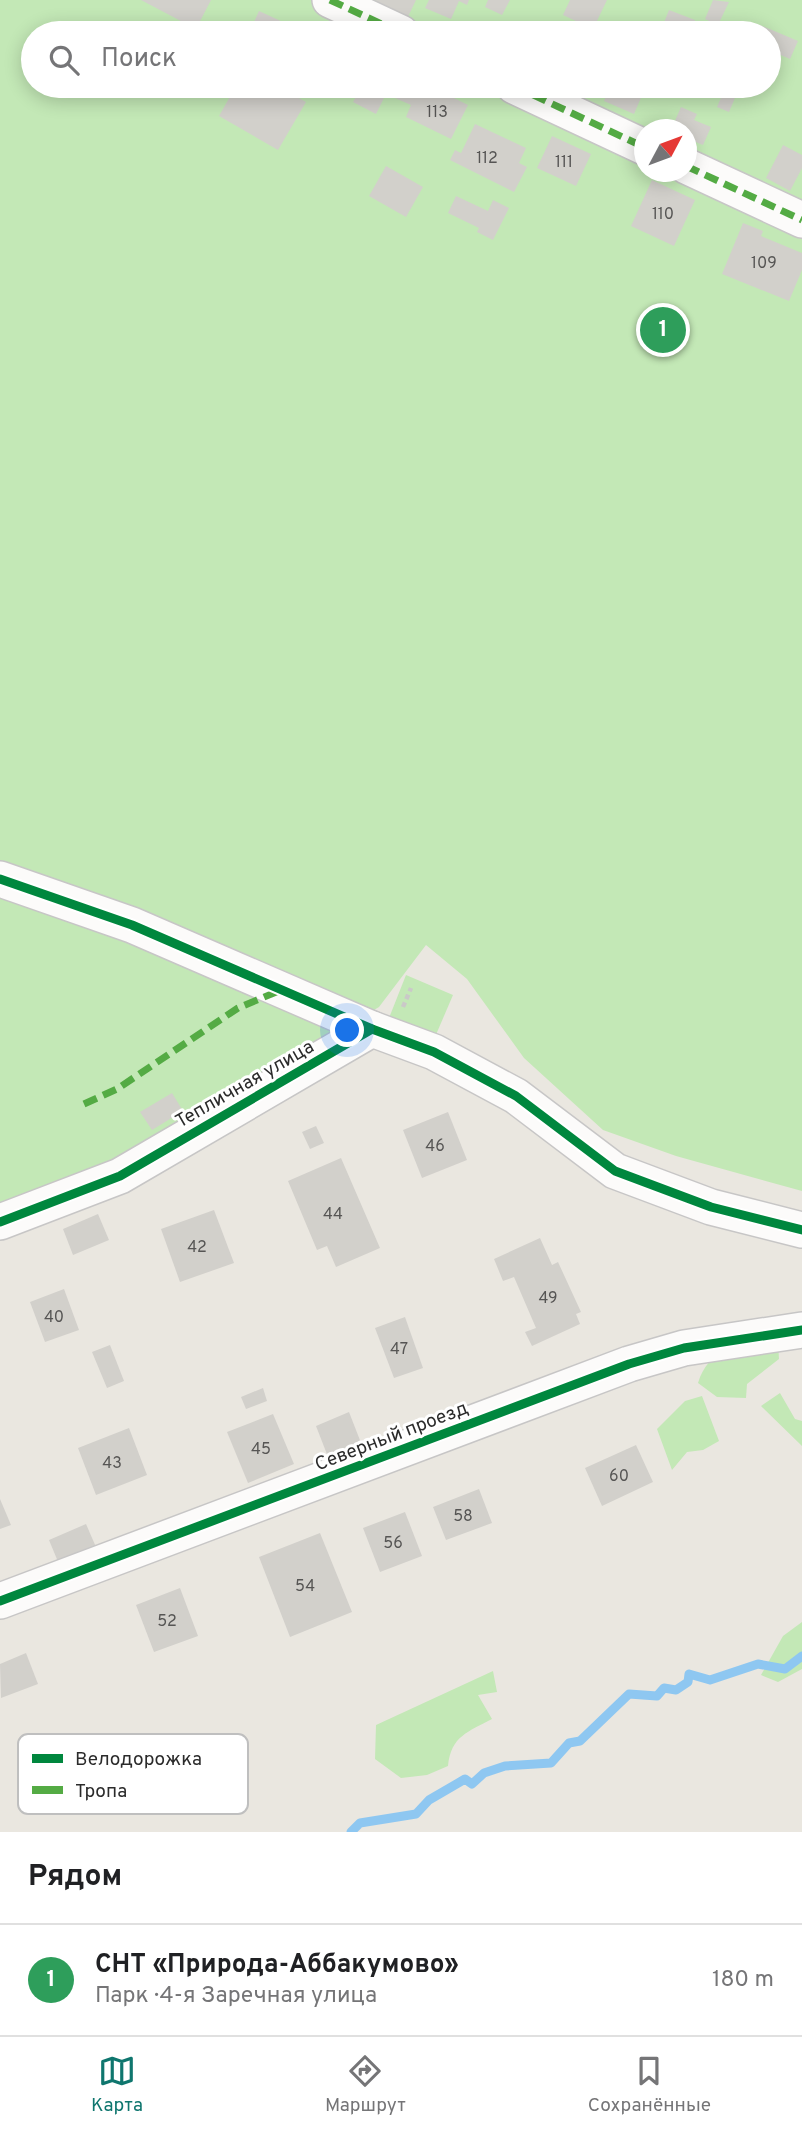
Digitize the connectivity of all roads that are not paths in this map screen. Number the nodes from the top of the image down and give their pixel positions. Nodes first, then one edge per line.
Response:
1 (330, 0) edge
2 (375, 21) edge
3 (540, 98) edge
4 (634, 142) edge
5 (697, 171) edge
6 (802, 220) edge
7 (0, 879) edge
8 (372, 1029) junction
9 (0, 1222) edge
10 (802, 1230) edge
11 (802, 1330) edge
12 (0, 1601) edge

1 - 2 street
3 - 4 street
5 - 6 street
7 - 8 street
8 - 9 street, Тепличная улица
8 - 10 street
11 - 12 street, Северный проезд

